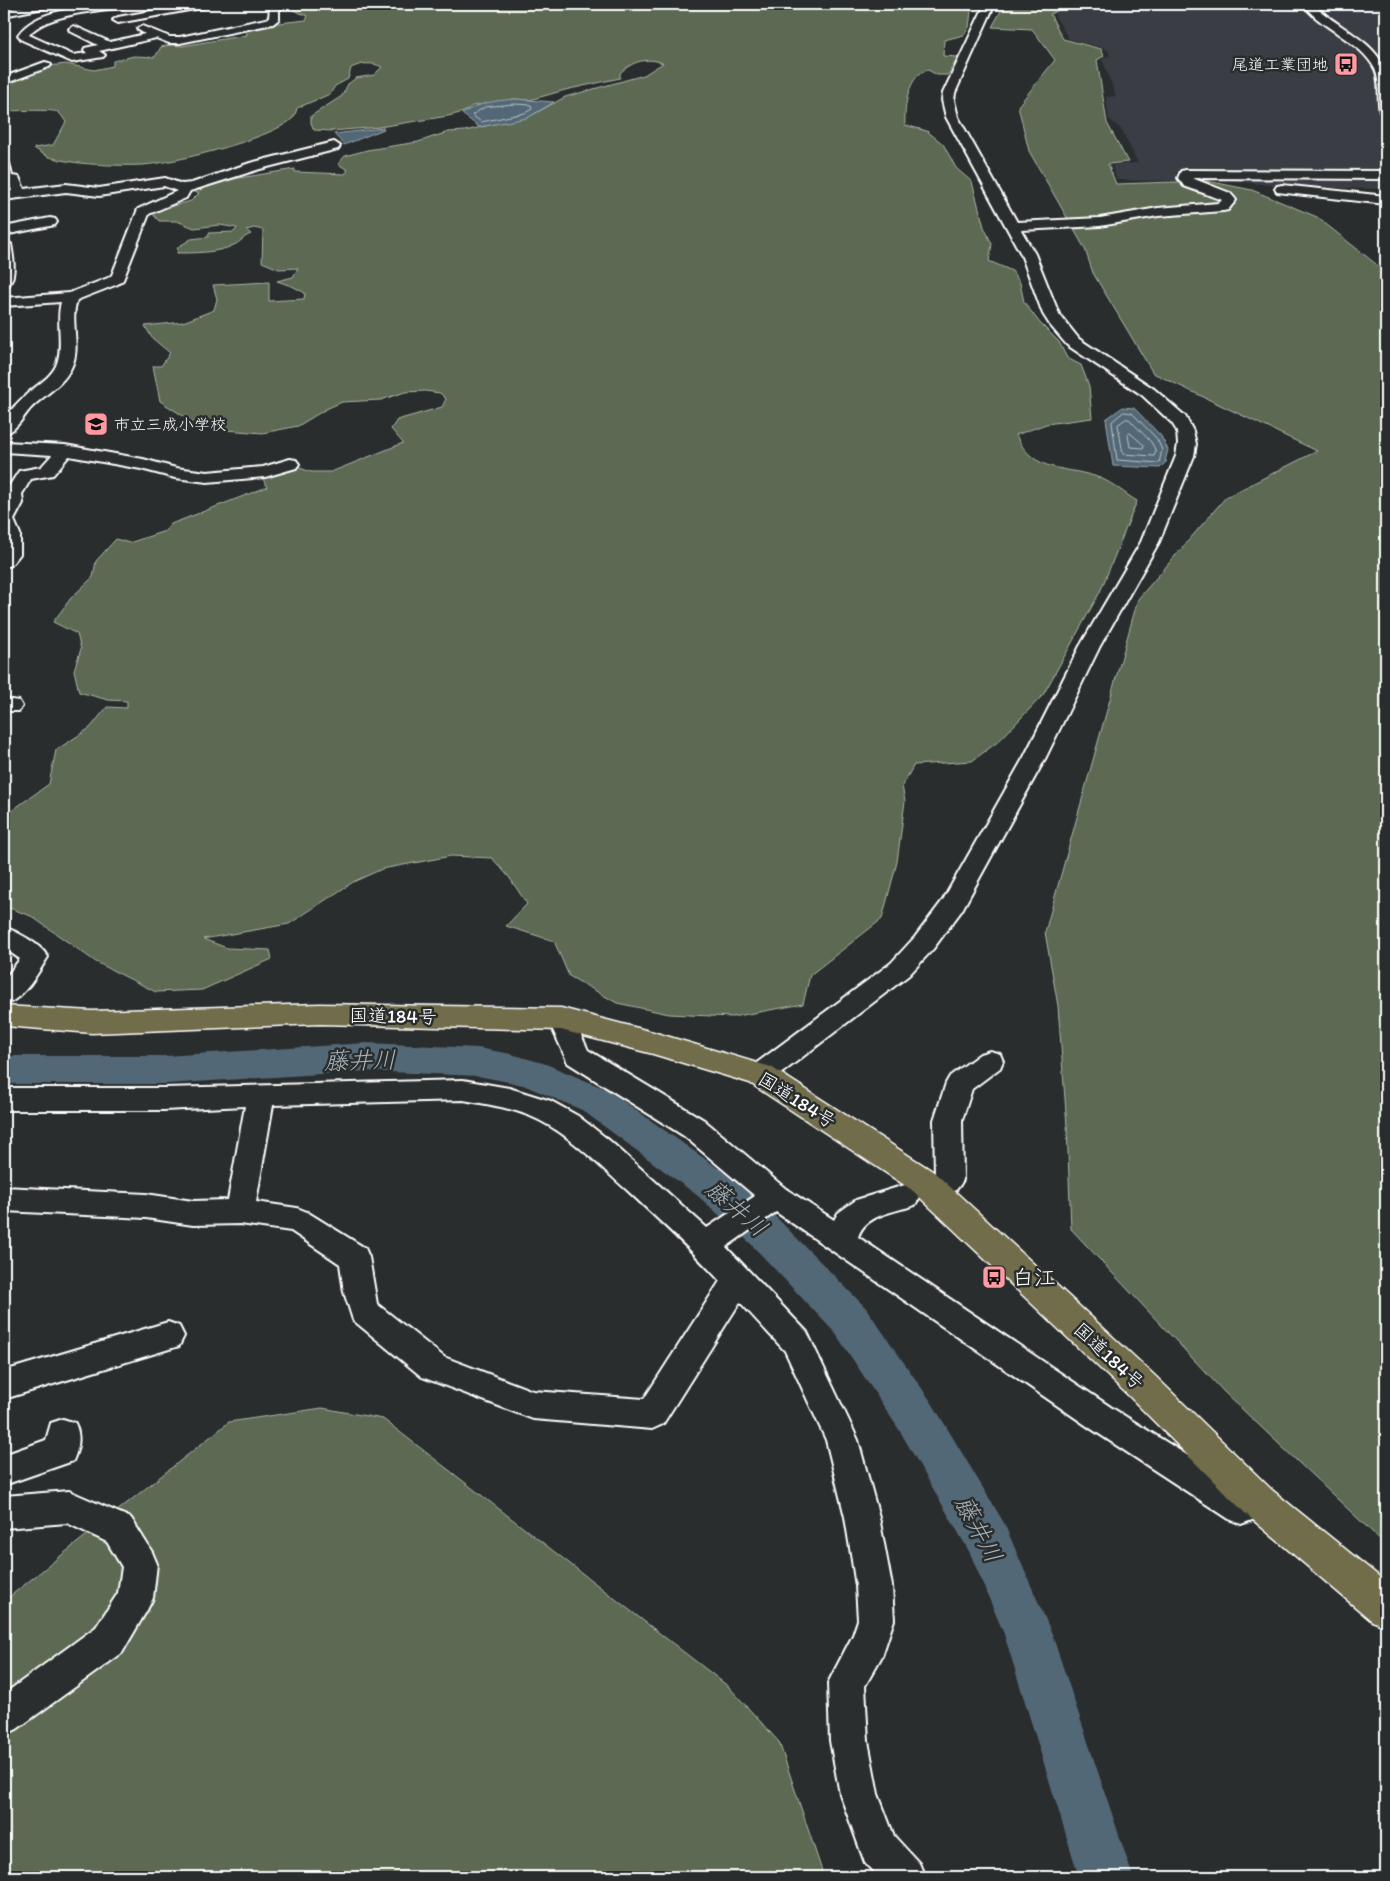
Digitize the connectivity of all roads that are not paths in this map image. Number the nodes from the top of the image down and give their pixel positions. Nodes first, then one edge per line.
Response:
1 (48, 4) edge
2 (73, 4) edge
3 (127, 4) edge
4 (156, 4) edge
5 (206, 4) edge
6 (992, 4) edge
7 (1308, 4) edge
8 (278, 7) edge
9 (261, 9) dead end
10 (87, 11) junction
11 (169, 11) junction
12 (4, 14) edge
13 (122, 20) junction
14 (30, 27) junction
15 (165, 27) dead end
16 (65, 28) junction
17 (151, 33) junction
18 (108, 45) junction
19 (1380, 60) edge
20 (45, 65) dead end
21 (4, 68) edge
22 (25, 73) junction
23 (4, 80) edge
24 (1386, 112) edge
25 (334, 146) dead end
26 (4, 166) edge
27 (1232, 174) junction
28 (1386, 175) edge
29 (186, 188) junction
30 (19, 194) junction
31 (4, 196) edge
32 (1386, 200) edge
33 (50, 222) dead end
34 (1014, 226) junction
35 (4, 231) edge
36 (4, 244) edge
37 (4, 281) edge
38 (71, 297) junction
39 (4, 302) edge
40 (4, 429) edge
41 (4, 447) edge
42 (65, 450) junction
43 (290, 464) dead end
44 (4, 561) edge
45 (4, 936) edge
46 (4, 996) edge
47 (4, 1016) edge
48 (561, 1019) junction
49 (990, 1061) dead end
50 (760, 1074) junction
51 (261, 1095) junction
52 (4, 1099) edge
53 (919, 1194) junction
54 (776, 1197) junction
55 (4, 1199) edge
56 (240, 1212) junction
57 (841, 1242) junction
58 (706, 1245) junction
59 (738, 1279) junction
60 (168, 1336) dead end
61 (4, 1385) edge
62 (63, 1434) dead end
63 (4, 1470) edge
64 (1259, 1502) junction
65 (4, 1512) edge
66 (1386, 1607) edge
67 (4, 1716) edge
68 (905, 1877) edge

1 - 12 street
2 - 10 street
3 - 10 street
4 - 11 street
5 - 11 street
6 - 34 street
7 - 19 street
8 - 9 street
8 - 17 street
10 - 14 street
11 - 13 street
13 - 16 street
13 - 17 street
14 - 16 street
14 - 18 street
15 - 17 street
16 - 18 street
17 - 18 street
19 - 24 street
20 - 22 street
21 - 22 street
22 - 23 street
25 - 29 street
26 - 30 street
27 - 28 street
27 - 32 street
27 - 34 street
29 - 30 street
29 - 38 street
30 - 31 street
33 - 35 street
34 - 50 street
36 - 37 street
38 - 39 street
38 - 40 street
41 - 42 street
42 - 43 street
42 - 44 street
45 - 46 street
47 - 48 highway, 国道184号
48 - 50 highway, 国道184号
48 - 54 street
49 - 53 street
50 - 53 highway, 国道184号
51 - 52 street
51 - 56 street
51 - 58 street
53 - 57 street
53 - 64 highway, 国道184号
54 - 57 street
54 - 58 street
55 - 56 street
56 - 59 street
57 - 64 street
58 - 59 street
59 - 68 street
60 - 61 street
62 - 63 street
64 - 66 highway, 国道184号
65 - 67 street

